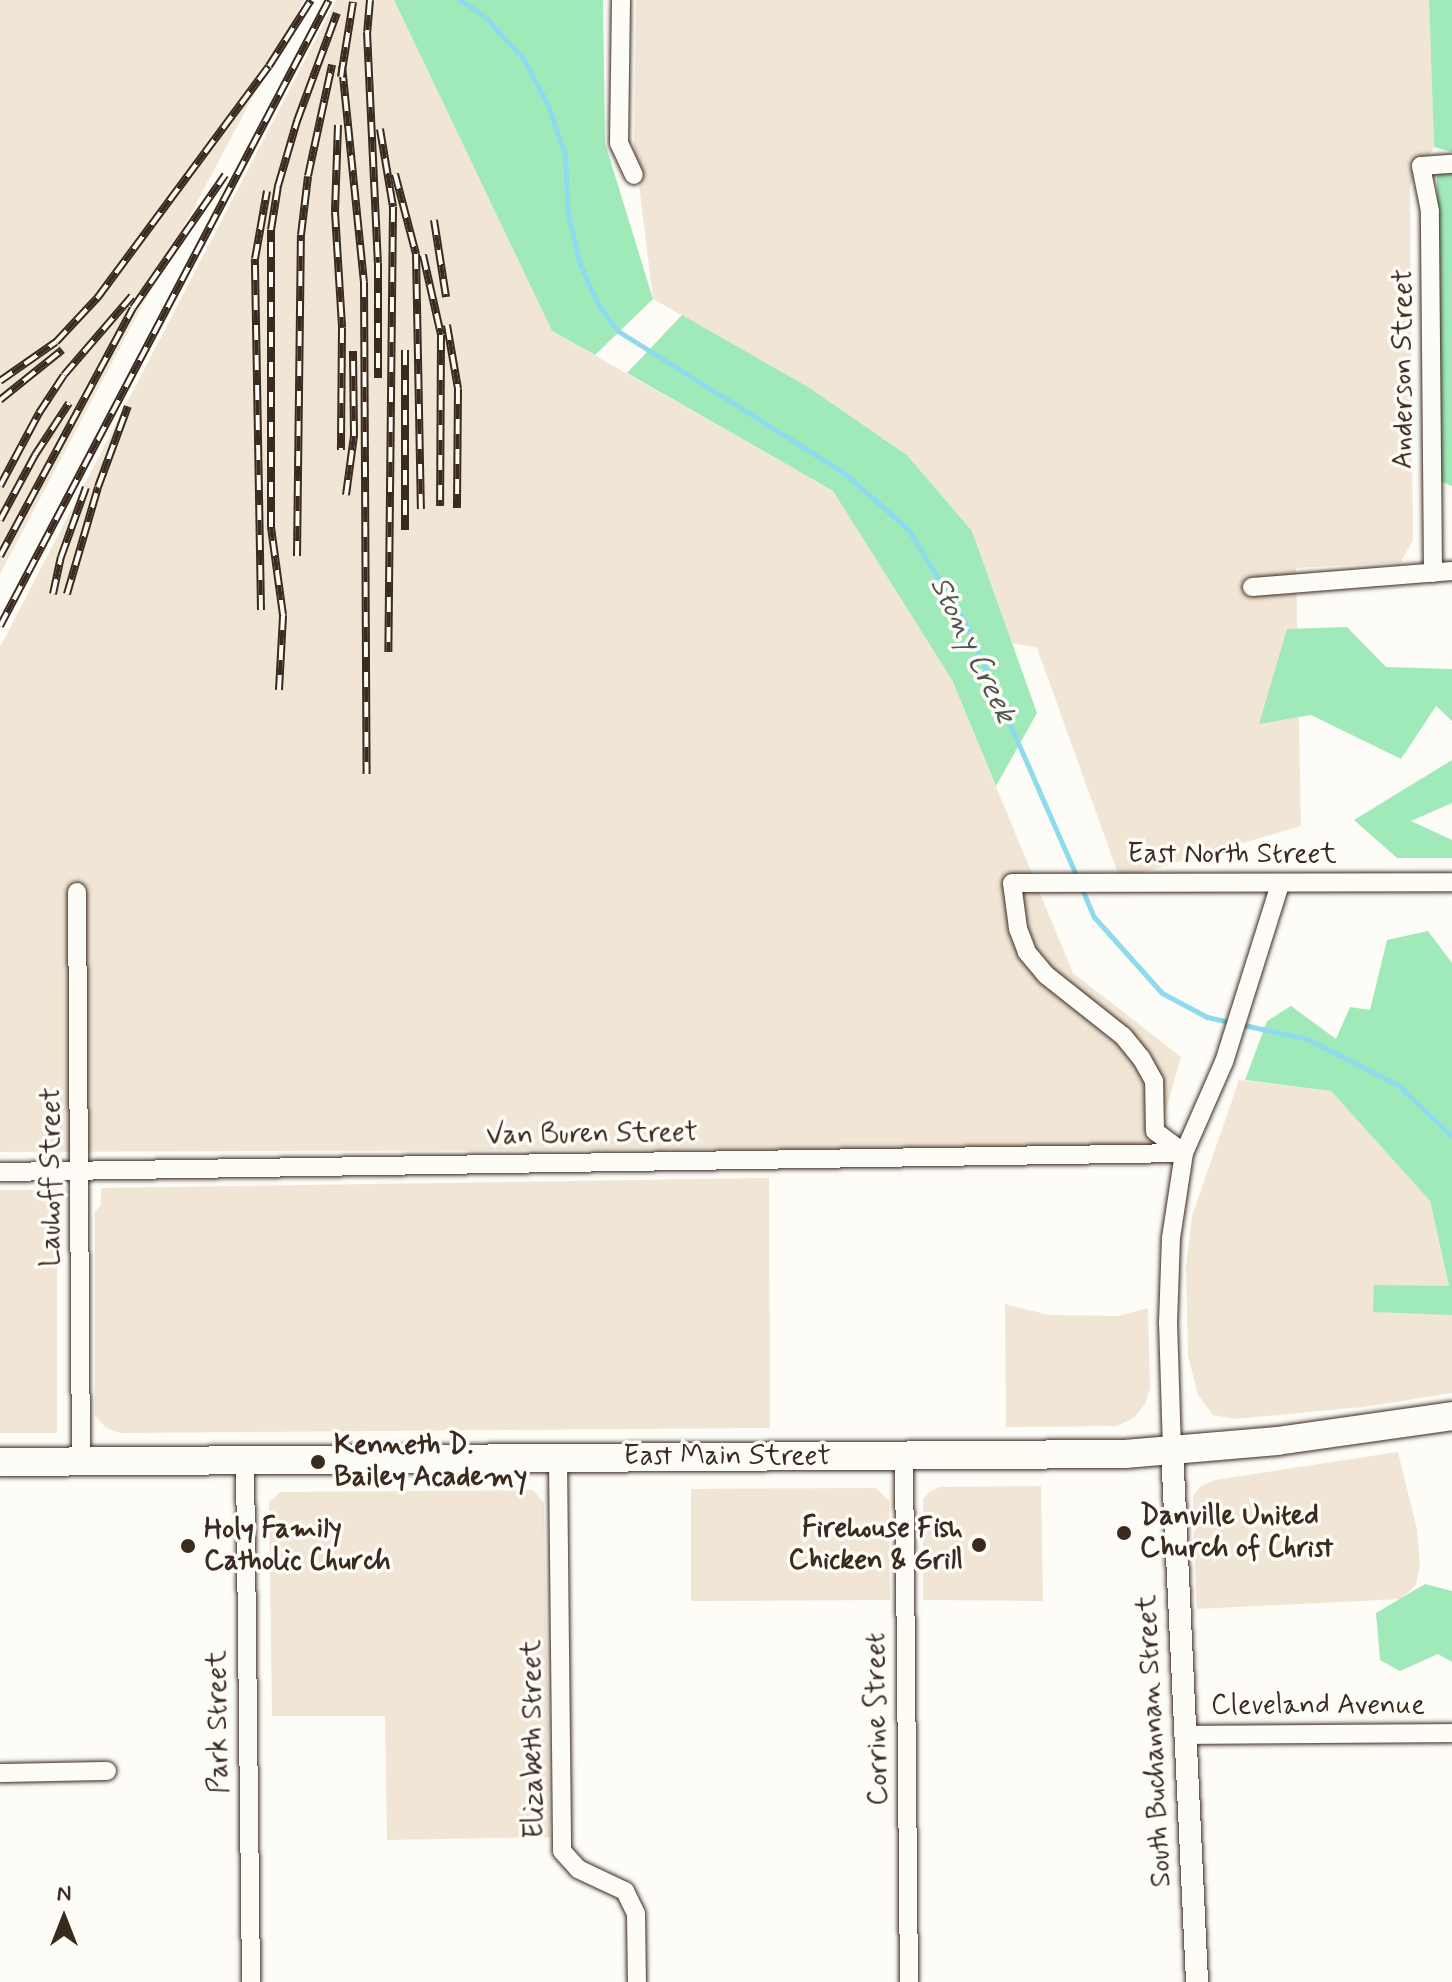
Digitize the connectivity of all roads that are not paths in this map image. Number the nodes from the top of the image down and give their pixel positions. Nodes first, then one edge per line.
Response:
1 (621, 0) edge
2 (1452, 164) edge
3 (634, 175) dead end
4 (1442, 572) edge
5 (1252, 587) dead end
6 (1452, 882) edge
7 (1280, 884) junction
8 (77, 892) dead end
9 (1184, 1153) junction
10 (81, 1171) junction
11 (0, 1172) edge
12 (1452, 1416) edge
13 (1172, 1449) junction
14 (904, 1455) junction
15 (558, 1458) junction
16 (81, 1461) junction
17 (245, 1461) junction
18 (0, 1462) edge
19 (1452, 1733) edge
20 (1184, 1735) junction
21 (107, 1771) dead end
22 (0, 1773) edge
23 (251, 1982) edge
24 (637, 1982) edge
25 (909, 1982) edge
26 (1197, 1982) edge

1 - 3 street
2 - 4 street, Anderson Street
4 - 5 street
6 - 7 street, East North Street
7 - 9 street
7 - 9 street, East North Street
8 - 10 street, Lauhoff Street
9 - 10 street, Van Buren Street
9 - 13 street
10 - 11 street, Van Buren Street
10 - 16 street, Lauhoff Street
12 - 13 main road, East Main Street
13 - 14 main road, East Main Street
13 - 20 street, South Buchannan Street
14 - 15 main road, East Main Street
14 - 25 street, Corrine Street
15 - 17 main road, East Main Street
15 - 24 street, Elizabeth Street
16 - 17 main road, East Main Street
16 - 18 main road, East Main Street
17 - 23 street, Park Street
19 - 20 street, Cleveland Avenue
20 - 26 street, South Buchannan Street
21 - 22 street

